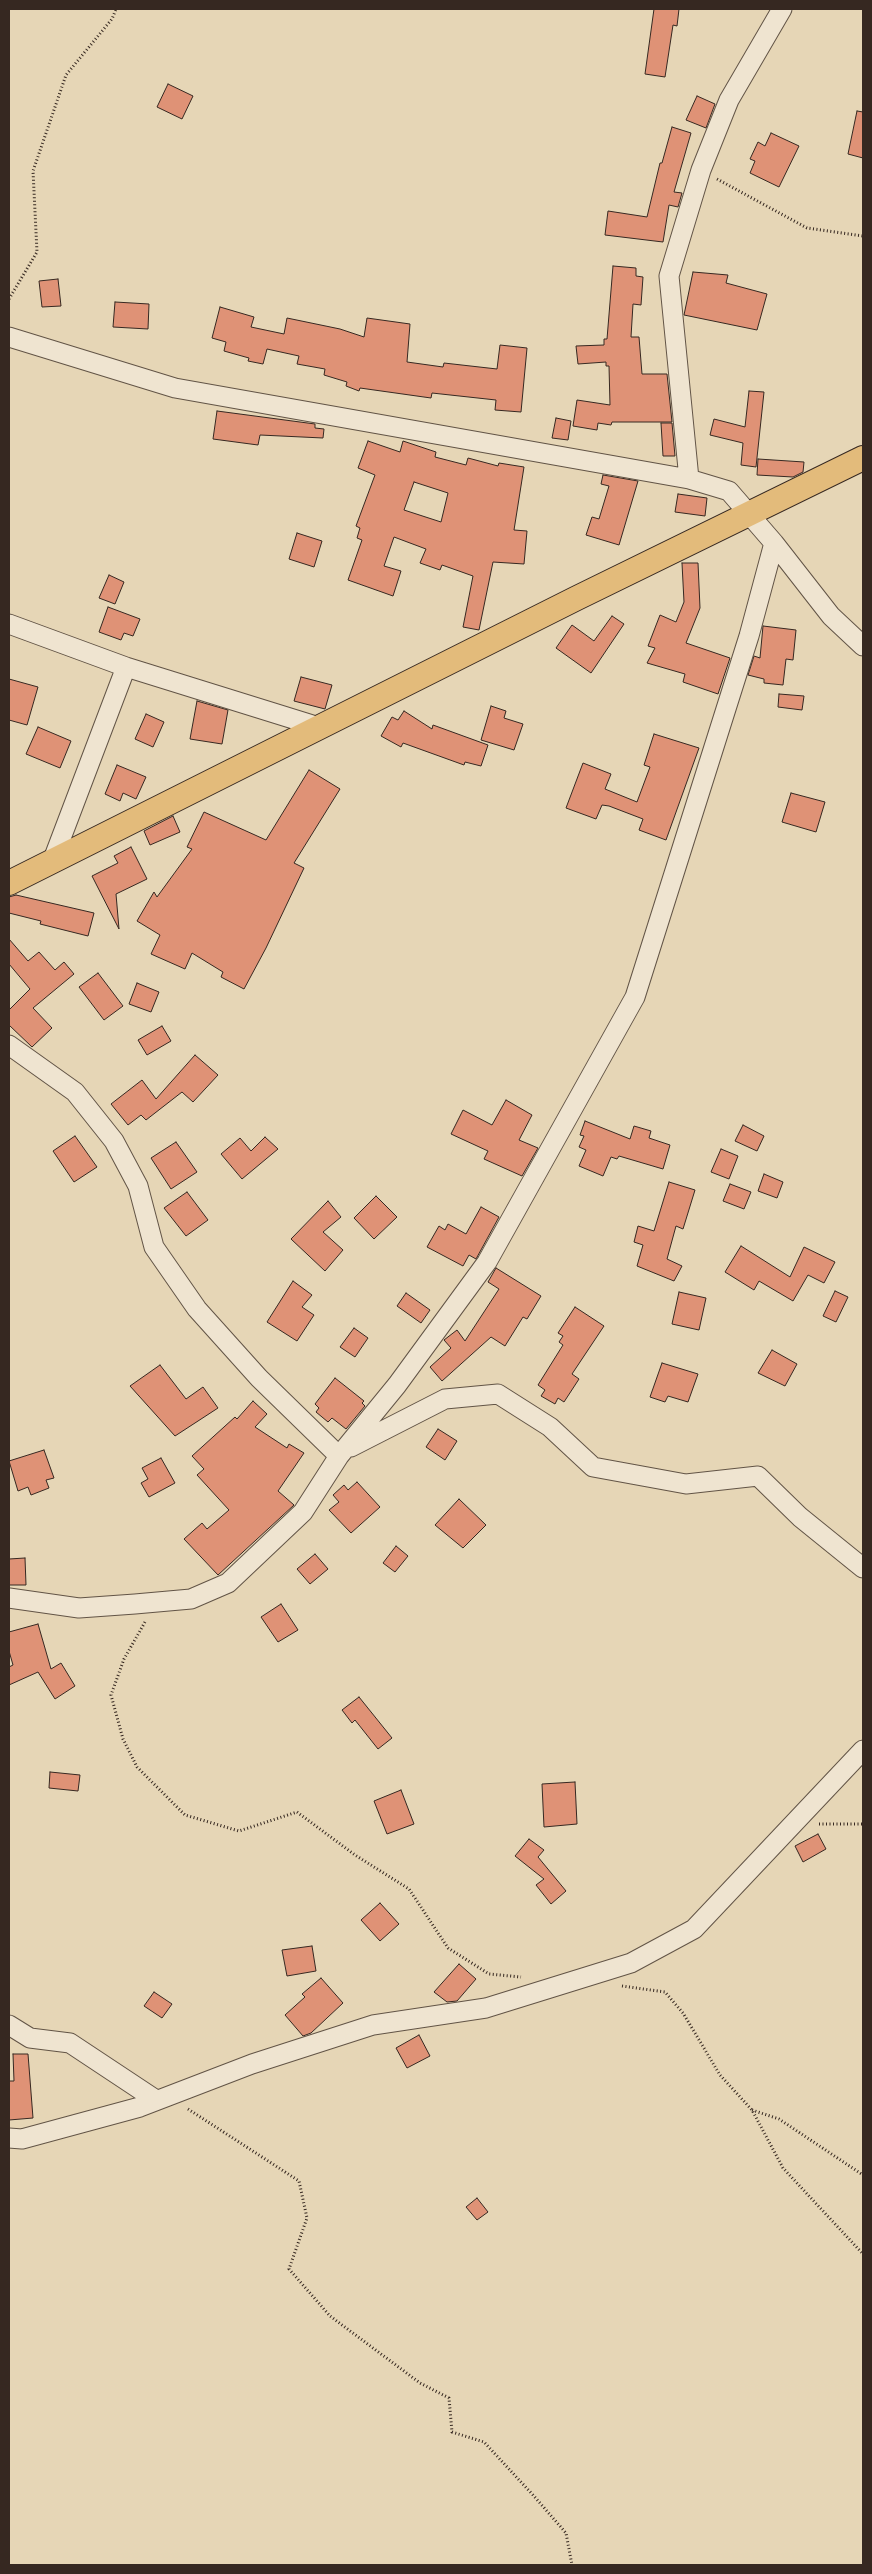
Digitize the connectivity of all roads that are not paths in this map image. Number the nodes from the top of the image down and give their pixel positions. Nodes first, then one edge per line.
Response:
1 (782, 9) edge
2 (9, 337) edge
3 (863, 458) edge
4 (689, 479) junction
5 (750, 515) junction
6 (774, 543) junction
7 (9, 624) edge
8 (863, 646) edge
9 (126, 668) junction
10 (319, 727) junction
11 (52, 862) junction
12 (9, 882) edge
13 (9, 1045) edge
14 (341, 1454) junction
15 (863, 1568) edge
16 (9, 1598) edge
17 (863, 1750) edge
18 (9, 2025) edge
19 (163, 2098) junction
20 (9, 2138) edge

1 - 4 street
2 - 4 street
3 - 5 main road
4 - 5 street
5 - 6 street
5 - 10 main road
6 - 8 street
6 - 14 street
7 - 9 street
9 - 10 street
9 - 11 street
10 - 11 main road
11 - 12 main road
13 - 14 street
14 - 15 street
14 - 16 street
17 - 19 street
18 - 19 street
19 - 20 street

